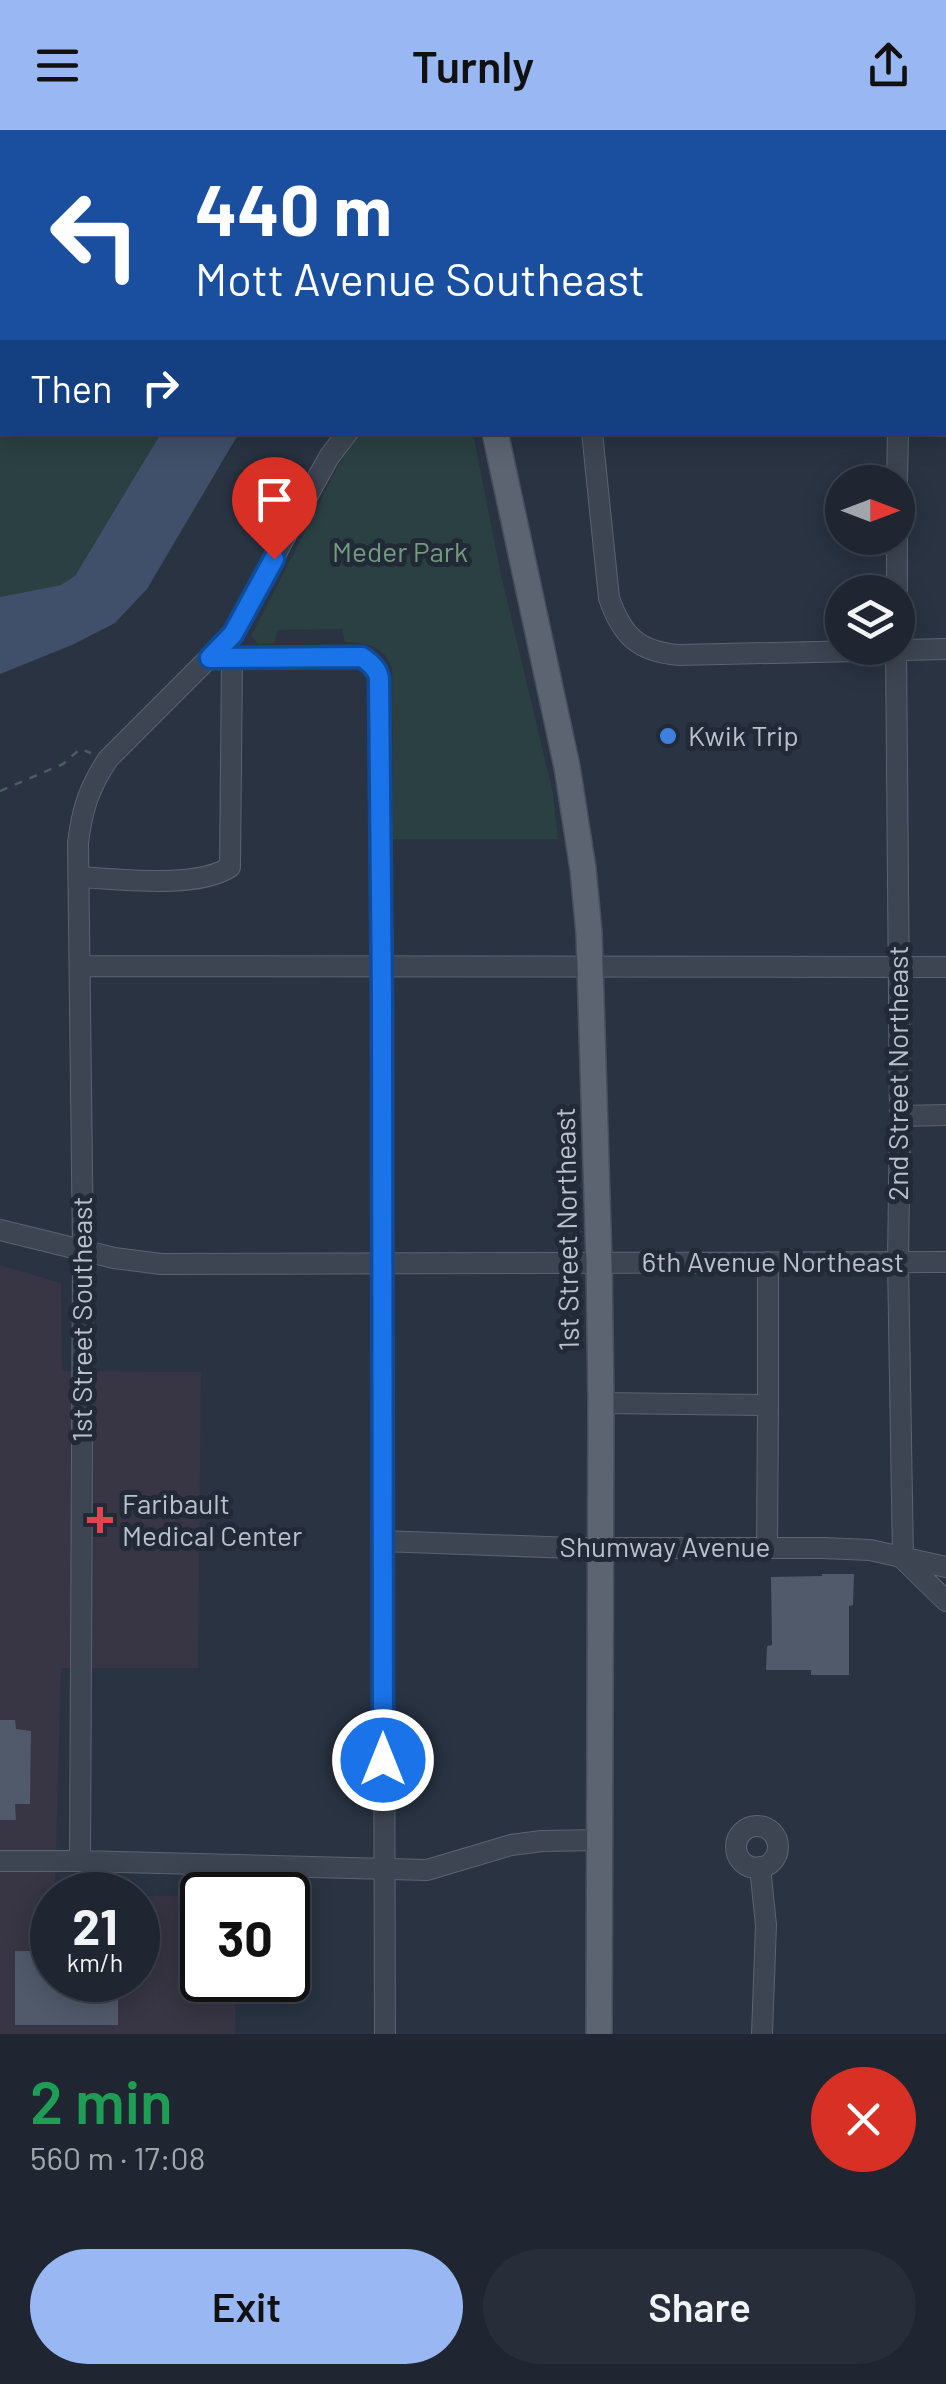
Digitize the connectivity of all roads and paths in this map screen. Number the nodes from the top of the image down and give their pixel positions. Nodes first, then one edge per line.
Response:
1 (346, 435) edge
2 (496, 435) edge
3 (592, 435) edge
4 (898, 435) edge
5 (897, 465) edge
6 (915, 648) edge
7 (946, 649) edge
8 (825, 651) edge
9 (210, 658) junction
10 (232, 658) junction
11 (896, 665) edge
12 (108, 759) junction
13 (0, 791) edge
14 (79, 877) junction
15 (382, 965) junction
16 (80, 966) junction
17 (590, 966) junction
18 (898, 966) junction
19 (946, 966) edge
20 (946, 1115) edge
21 (900, 1116) junction
22 (0, 1230) edge
23 (83, 1251) junction
24 (599, 1262) junction
25 (768, 1262) junction
26 (898, 1262) junction
27 (946, 1262) edge
28 (383, 1264) junction
29 (601, 1403) junction
30 (768, 1405) junction
31 (382, 1542) junction
32 (601, 1548) junction
33 (767, 1548) junction
34 (903, 1558) junction
35 (946, 1567) edge
36 (946, 1601) edge
37 (600, 1840) junction
38 (80, 1860) junction
39 (0, 1861) edge
40 (760, 1868) dead end
41 (384, 1870) junction
42 (385, 2034) edge
43 (598, 2034) edge
44 (762, 2034) edge

1 - 9 street, 1st Street Southeast
2 - 17 main road, 1st Street Northeast
3 - 8 street
4 - 5 street
6 - 7 street
9 - 10 street
9 - 12 street, 1st Street Southeast
10 - 14 street
10 - 15 street
11 - 18 street, 2nd Street Northeast
12 - 13 path
12 - 14 street, 1st Street Southeast
14 - 16 street, 1st Street Southeast
15 - 16 street
15 - 17 street
15 - 28 street
16 - 23 street, 1st Street Southeast
17 - 18 street
17 - 24 main road, 1st Street Northeast
18 - 19 street
18 - 21 street, 2nd Street Northeast
20 - 21 street
21 - 26 street, 2nd Street Northeast
22 - 23 street, 6th Avenue Northeast
23 - 28 street, 6th Avenue Northeast
23 - 38 street, 1st Street Southeast
24 - 25 street, 6th Avenue Northeast
24 - 28 street, 6th Avenue Northeast
24 - 29 main road, 1st Street Northeast
25 - 26 street, 6th Avenue Northeast
25 - 30 street
26 - 27 street, 6th Avenue Northeast
26 - 34 street, 2nd Street Northeast
28 - 31 street
29 - 30 street
29 - 32 main road, 1st Street Northeast
30 - 33 street
31 - 32 street, Shumway Avenue
31 - 41 street
32 - 33 street, Shumway Avenue
32 - 37 main road, 1st Street Northeast
33 - 34 street, Shumway Avenue
34 - 35 street, Shumway Avenue
34 - 36 street
37 - 41 street
37 - 43 main road, 1st Street Northeast
38 - 39 street
38 - 41 street
40 - 44 street
41 - 42 street

